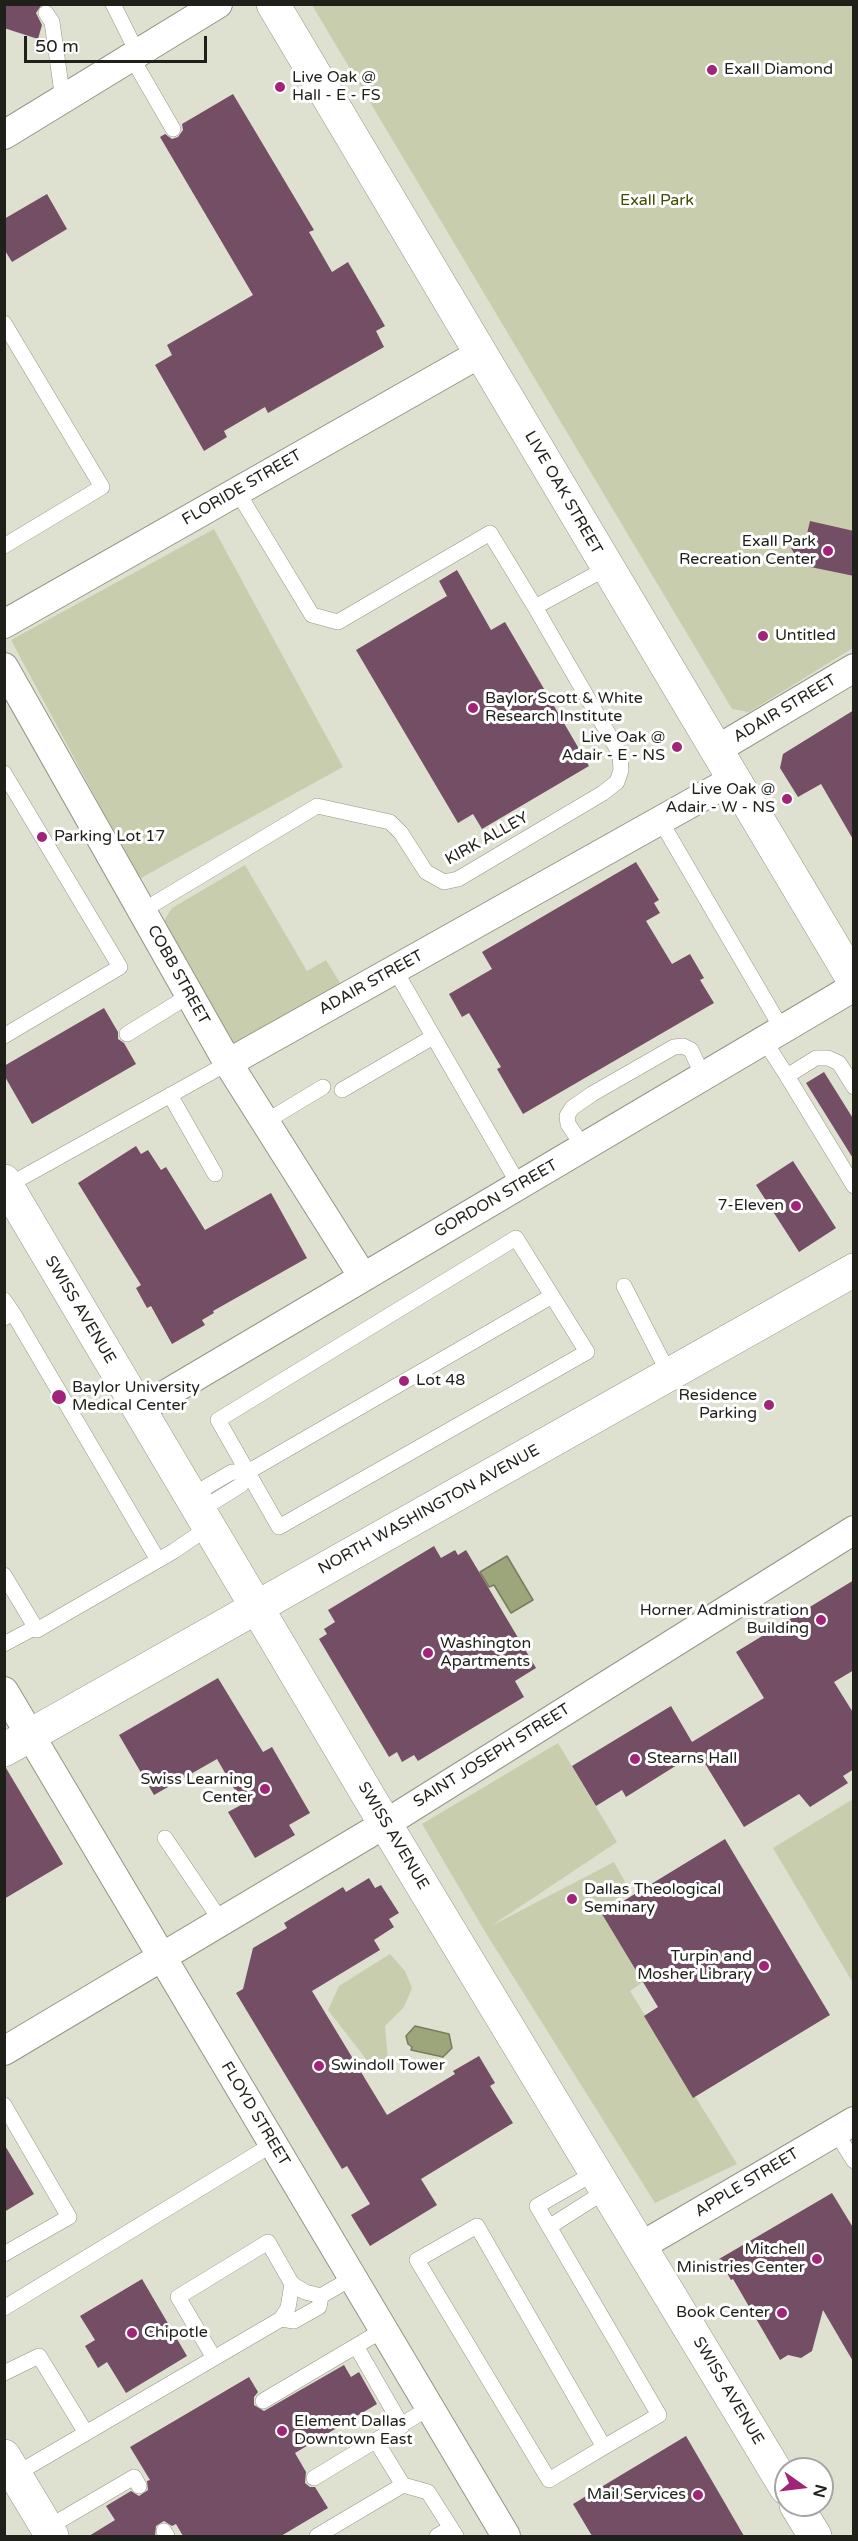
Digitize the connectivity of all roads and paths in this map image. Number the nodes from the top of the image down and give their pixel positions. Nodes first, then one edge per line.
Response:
1 (113, 4) edge
2 (218, 4) edge
3 (273, 4) edge
4 (46, 13) dead end
5 (135, 56) junction
6 (63, 99) junction
7 (173, 129) dead end
8 (4, 135) edge
9 (4, 323) edge
10 (481, 353) junction
11 (237, 491) junction
12 (4, 546) edge
13 (607, 568) junction
14 (535, 607) junction
15 (4, 624) edge
16 (4, 667) edge
17 (854, 668) edge
18 (716, 750) junction
19 (4, 772) edge
20 (734, 779) junction
21 (660, 820) junction
22 (142, 911) junction
23 (395, 970) junction
24 (854, 981) edge
25 (854, 987) edge
26 (189, 995) junction
27 (127, 1034) dead end
28 (773, 1034) junction
29 (4, 1036) edge
30 (434, 1037) junction
31 (228, 1063) junction
32 (703, 1076) junction
33 (787, 1076) junction
34 (323, 1087) dead end
35 (854, 1087) edge
36 (342, 1090) dead end
37 (170, 1095) junction
38 (265, 1122) junction
39 (584, 1148) junction
40 (215, 1174) dead end
41 (6, 1184) edge
42 (519, 1185) junction
43 (854, 1186) edge
44 (854, 1270) edge
45 (363, 1277) junction
46 (624, 1286) dead end
47 (552, 1296) junction
48 (4, 1300) edge
49 (9, 1316) edge
50 (669, 1374) junction
51 (139, 1410) junction
52 (246, 1473) junction
53 (202, 1516) junction
54 (854, 1530) edge
55 (158, 1560) junction
56 (4, 1575) edge
57 (256, 1608) junction
58 (37, 1630) junction
59 (4, 1644) edge
60 (4, 1691) edge
61 (17, 1742) edge
62 (385, 1824) junction
63 (165, 1838) dead end
64 (220, 1921) junction
65 (162, 1956) junction
66 (4, 2051) edge
67 (4, 2104) edge
68 (844, 2126) edge
69 (273, 2144) junction
70 (854, 2161) edge
71 (602, 2181) junction
72 (549, 2227) junction
73 (641, 2246) junction
74 (4, 2254) edge
75 (352, 2278) junction
76 (292, 2284) junction
77 (321, 2296) junction
78 (4, 2308) edge
79 (281, 2319) junction
80 (383, 2330) junction
81 (356, 2346) junction
82 (214, 2358) junction
83 (4, 2373) edge
84 (263, 2401) dead end
85 (429, 2408) junction
86 (402, 2426) junction
87 (86, 2433) junction
88 (376, 2441) junction
89 (604, 2447) junction
90 (10, 2465) edge
91 (774, 2468) edge
92 (139, 2478) dead end
93 (314, 2478) dead end
94 (403, 2485) junction
95 (803, 2517) edge
96 (50, 2532) edge
97 (453, 2532) edge
98 (317, 2536) edge
99 (437, 2536) edge
100 (506, 2536) edge
101 (815, 2536) edge

1 - 5 lane
2 - 5 street
3 - 10 street, LIVE OAK STREET
4 - 6 lane
5 - 6 street
5 - 7 lane
6 - 8 street
9 - 12 lane
10 - 11 street, FLORIDE STREET
10 - 13 street, LIVE OAK STREET
11 - 14 lane
11 - 15 street, FLORIDE STREET
13 - 14 lane
13 - 18 street, LIVE OAK STREET
14 - 22 lane, KIRK ALLEY
16 - 22 street, COBB STREET
17 - 18 street, ADAIR STREET
18 - 20 street, LIVE OAK STREET
19 - 29 lane
20 - 21 street, ADAIR STREET
20 - 24 street, LIVE OAK STREET
21 - 23 street, ADAIR STREET
21 - 28 lane
22 - 26 street, COBB STREET
23 - 30 lane
23 - 31 street, ADAIR STREET
25 - 28 street, GORDON STREET
26 - 27 lane
26 - 31 street, COBB STREET
28 - 32 street, GORDON STREET
28 - 33 lane
30 - 36 lane
30 - 42 lane
31 - 37 lane, ADAIR STREET
31 - 38 street, COBB STREET
32 - 39 street, GORDON STREET
32 - 39 lane
33 - 35 lane
33 - 43 lane
34 - 38 lane
37 - 40 lane
37 - 41 lane, ADAIR STREET
38 - 45 street, COBB STREET
39 - 42 street, GORDON STREET
41 - 51 street, SWISS AVENUE
42 - 45 street, GORDON STREET
44 - 50 street, NORTH WASHINGTON AVENUE
45 - 51 street, GORDON STREET
46 - 50 lane
47 - 52 lane
47 - 52 lane
47 - 52 lane
48 - 49 lane
49 - 55 lane
50 - 57 street, NORTH WASHINGTON AVENUE
51 - 53 street, SWISS AVENUE
52 - 53 lane
53 - 55 lane
53 - 57 street, SWISS AVENUE
54 - 62 street, SAINT JOSEPH STREET
55 - 58 lane
56 - 58 lane
57 - 61 street, NORTH WASHINGTON AVENUE
57 - 62 street, SWISS AVENUE
58 - 59 lane
60 - 61 street, FLOYD STREET
61 - 65 street, FLOYD STREET
62 - 64 street, SAINT JOSEPH STREET
62 - 71 street, SWISS AVENUE
63 - 64 lane
64 - 65 street, SAINT JOSEPH STREET
65 - 66 street, SAINT JOSEPH STREET
65 - 69 street, FLOYD STREET
67 - 74 lane
68 - 70 lane
68 - 73 street, APPLE STREET
69 - 75 street, FLOYD STREET
69 - 78 lane
71 - 72 lane
71 - 72 lane
71 - 73 street, SWISS AVENUE
72 - 89 lane
73 - 91 street, SWISS AVENUE
75 - 77 lane
75 - 80 street, FLOYD STREET
76 - 77 lane
76 - 79 lane
76 - 82 lane
77 - 79 lane
79 - 82 lane
80 - 81 lane
80 - 85 street, FLOYD STREET
81 - 84 lane
81 - 86 lane
82 - 87 lane
83 - 87 lane
85 - 86 lane
85 - 100 street, FLOYD STREET
86 - 88 lane
87 - 90 lane
88 - 93 lane
88 - 94 lane
89 - 89 lane
90 - 96 street
92 - 96 lane
94 - 97 lane
94 - 98 lane
95 - 101 street
97 - 99 lane

